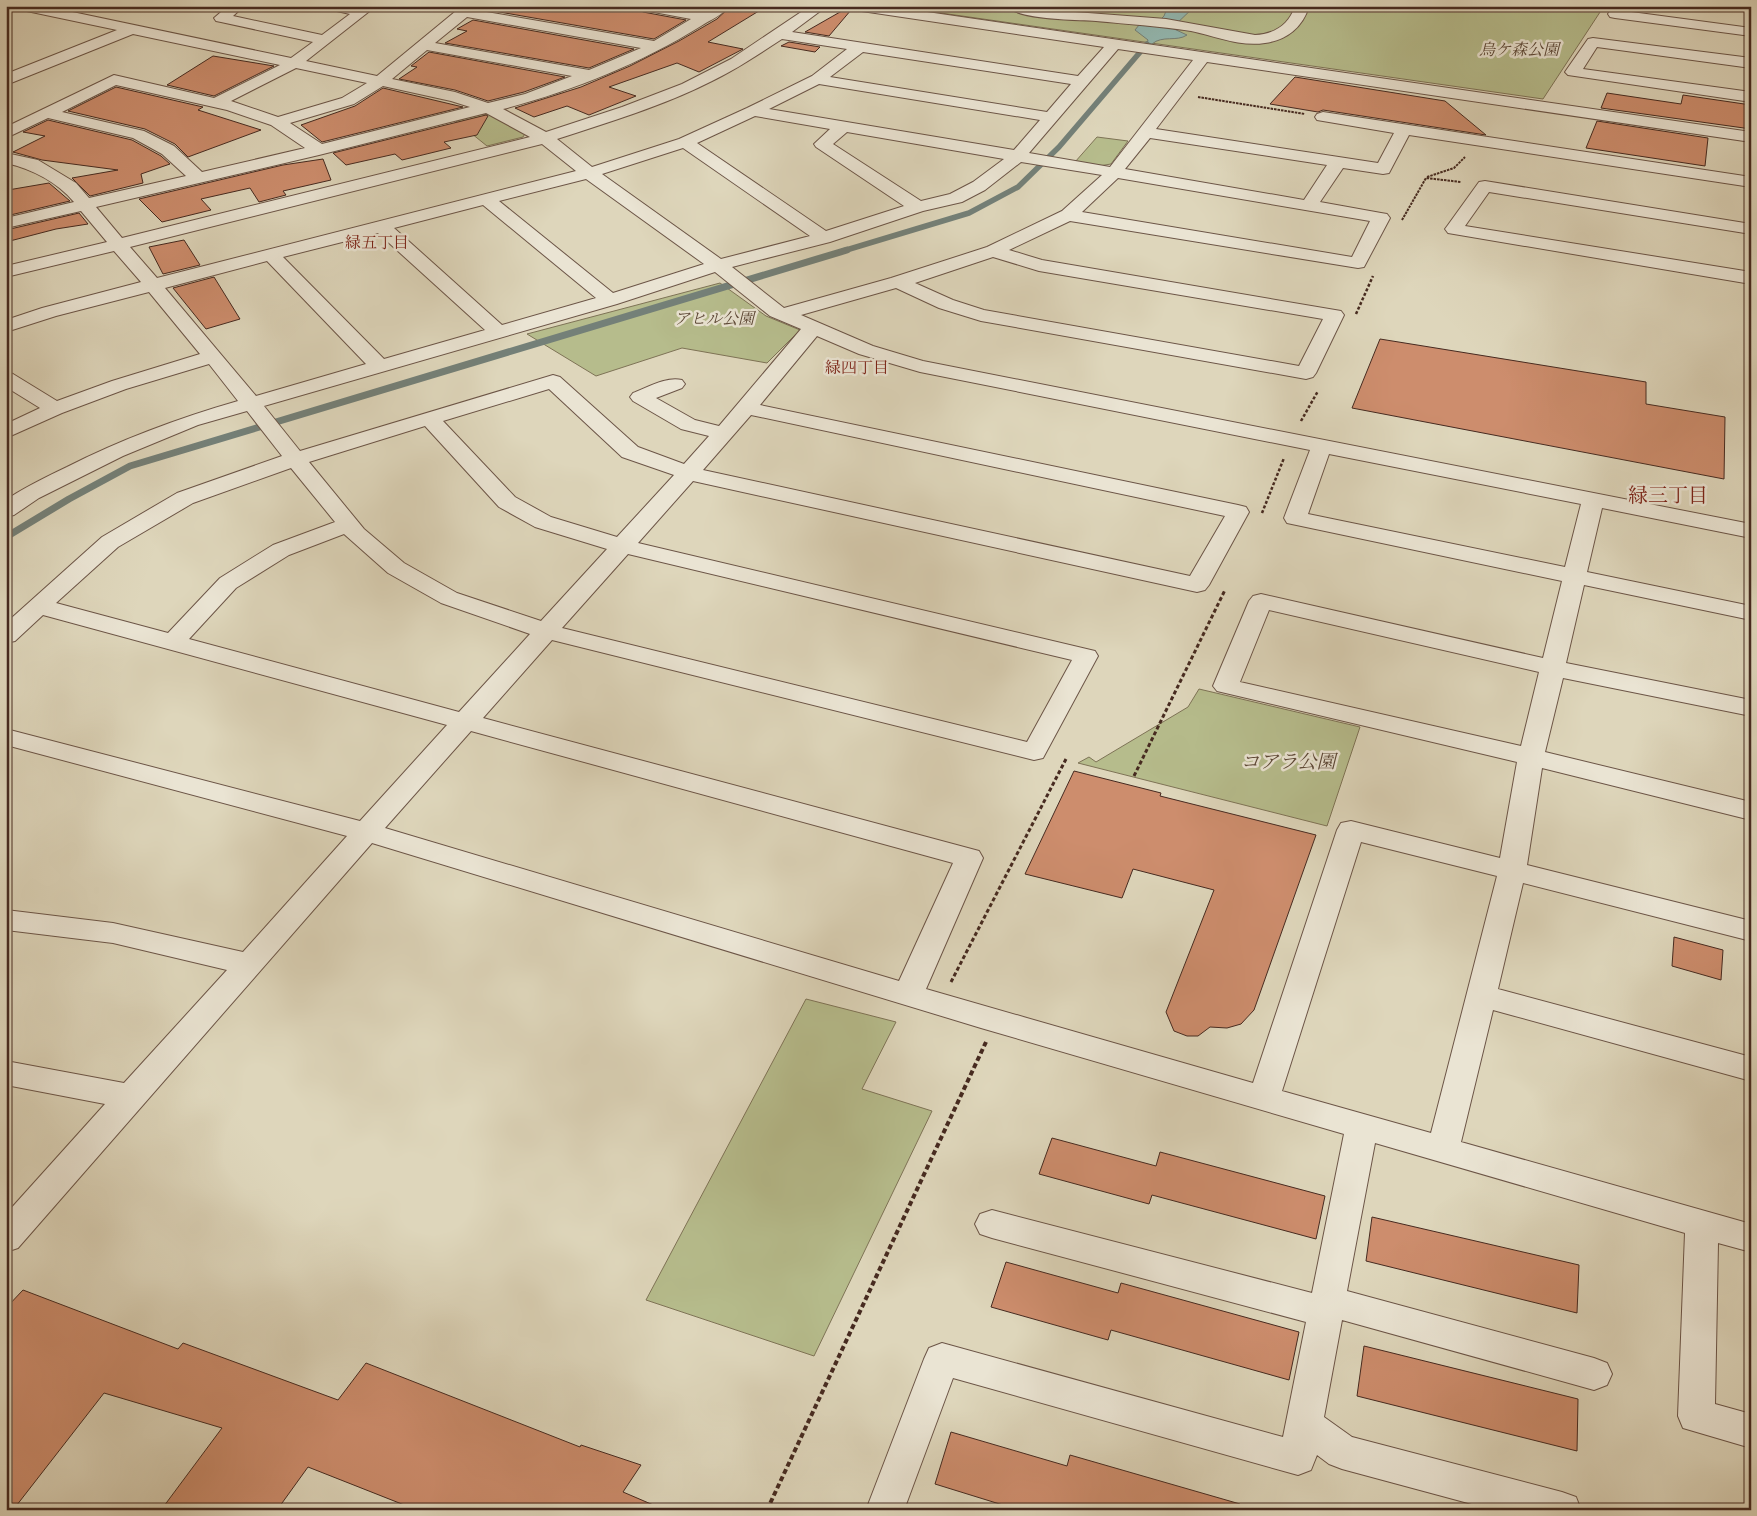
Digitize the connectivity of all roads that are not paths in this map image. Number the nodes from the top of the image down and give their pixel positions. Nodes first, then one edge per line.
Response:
1 (22, 6) edge
2 (238, 6) edge
3 (333, 6) edge
4 (643, 6) edge
5 (722, 6) edge
6 (820, 6) edge
7 (855, 6) edge
8 (1014, 6) edge
9 (1153, 6) edge
10 (1302, 6) edge
11 (1620, 6) edge
12 (366, 9) edge
13 (468, 9) edge
14 (905, 9) edge
15 (704, 17) junction
16 (1139, 21) junction
17 (130, 30) junction
18 (1751, 32) edge
19 (778, 34) junction
20 (325, 40) junction
21 (423, 44) junction
22 (1114, 44) junction
23 (655, 46) junction
24 (860, 47) junction
25 (1203, 57) junction
26 (1751, 63) edge
27 (293, 64) junction
28 (590, 75) junction
29 (6, 80) edge
30 (817, 80) junction
31 (1081, 81) junction
32 (379, 82) junction
33 (1751, 97) edge
34 (216, 102) junction
35 (491, 108) junction
36 (1542, 108) junction
37 (753, 111) junction
38 (46, 113) junction
39 (1323, 116) road end
40 (1050, 117) junction
41 (277, 122) junction
42 (843, 127) junction
43 (1404, 129) junction
44 (1145, 132) junction
45 (6, 133) edge
46 (1751, 137) edge
47 (545, 138) junction
48 (685, 142) junction
49 (1516, 146) junction
50 (319, 150) junction
51 (1017, 156) junction
52 (6, 158) edge
53 (1338, 162) junction
54 (589, 173) junction
55 (1114, 173) junction
56 (198, 178) junction
57 (1751, 182) edge
58 (487, 200) junction
59 (86, 205) junction
60 (918, 206) junction
61 (1309, 206) junction
62 (1068, 215) junction
63 (6, 223) edge
64 (382, 227) junction
65 (1751, 228) edge
66 (824, 238) junction
67 (119, 243) junction
68 (993, 251) junction
69 (271, 254) junction
70 (718, 264) junction
71 (6, 272) edge
72 (1751, 278) edge
73 (898, 282) junction
74 (153, 285) junction
75 (610, 300) junction
76 (783, 314) junction
77 (6, 326) edge
78 (813, 328) junction
79 (498, 332) junction
80 (213, 356) junction
81 (380, 367) junction
82 (6, 378) edge
83 (675, 384) dead end
84 (250, 404) junction
85 (746, 408) junction
86 (55, 409) junction
87 (429, 418) junction
88 (6, 432) edge
89 (724, 433) junction
90 (1322, 445) junction
91 (295, 458) junction
92 (688, 473) junction
93 (6, 489) edge
94 (31, 493) junction
95 (1594, 500) junction
96 (6, 510) edge
97 (350, 526) junction
98 (1751, 531) edge
99 (622, 546) junction
100 (1574, 576) junction
101 (38, 606) junction
102 (1751, 613) edge
103 (546, 631) junction
104 (6, 636) edge
105 (172, 642) junction
106 (1552, 668) junction
107 (1751, 708) edge
108 (465, 721) junction
109 (6, 738) edge
110 (1531, 757) junction
111 (1751, 810) edge
112 (366, 832) junction
113 (1512, 872) junction
114 (6, 920) edge
115 (1751, 931) edge
116 (249, 964) junction
117 (908, 995) junction
118 (1481, 996) junction
119 (1751, 1069) edge
120 (6, 1073) edge
121 (131, 1097) junction
122 (1264, 1097) junction
123 (1362, 1125) junction
124 (1443, 1148) junction
125 (992, 1224) dead end
126 (1702, 1224) junction
127 (6, 1238) edge
128 (1751, 1238) edge
129 (1327, 1307) junction
130 (1594, 1374) dead end
131 (1304, 1424) junction
132 (1751, 1431) edge
133 (885, 1510) edge
134 (1562, 1510) edge

1 - 17 street
2 - 20 street
3 - 12 street
4 - 15 street
5 - 15 street
6 - 19 street
7 - 14 street
8 - 16 street
9 - 16 street
10 - 16 street
11 - 18 street
12 - 20 street
13 - 21 street
13 - 23 street
14 - 22 street
15 - 23 street
17 - 27 street
17 - 29 street
19 - 24 street
19 - 47 street
20 - 27 street
21 - 28 street
21 - 32 street
22 - 25 street
22 - 31 street
23 - 28 street
24 - 30 street
24 - 31 street
25 - 36 street
25 - 44 street
26 - 33 street
27 - 32 street
27 - 34 street
28 - 35 street
30 - 37 street
30 - 40 street
31 - 40 street
32 - 35 street
32 - 41 street
34 - 38 street
34 - 41 street
35 - 47 street
35 - 50 street
36 - 46 street
36 - 49 street
37 - 42 street
37 - 48 street
38 - 45 street
38 - 56 street
39 - 43 street
40 - 51 street
41 - 50 street
42 - 51 street
42 - 60 street
43 - 49 street
43 - 53 street
44 - 53 street
44 - 55 street
47 - 54 street
47 - 67 street
48 - 54 street
48 - 66 street
49 - 57 street
50 - 56 street
51 - 55 street
51 - 60 street
52 - 59 street
53 - 61 street
54 - 58 street
54 - 70 street
55 - 61 street
55 - 62 street
56 - 59 street
58 - 64 street
58 - 75 street
59 - 63 street
59 - 67 street
60 - 66 street
61 - 62 street
62 - 68 street
64 - 69 street
64 - 79 street
65 - 72 street
66 - 70 street
67 - 71 street
67 - 74 street
68 - 73 street
68 - 73 street
69 - 74 street
69 - 81 street
70 - 75 street
70 - 76 street
73 - 76 street
74 - 77 street
74 - 80 street
75 - 79 street
76 - 78 street
78 - 85 street
78 - 90 street
79 - 81 street
80 - 84 street
80 - 86 street
81 - 84 street
82 - 86 street
83 - 89 street
84 - 91 street
84 - 94 street
85 - 89 street
85 - 92 street
86 - 88 street
87 - 91 street
87 - 92 street
87 - 99 street
89 - 92 street
90 - 95 street
90 - 100 street
91 - 97 street
91 - 101 street
92 - 99 street
93 - 94 street
94 - 96 street
95 - 98 street
95 - 100 street
97 - 103 street
97 - 105 street
99 - 103 street
99 - 103 street
100 - 102 street
100 - 106 street
101 - 104 street
101 - 105 street
103 - 108 street
105 - 108 street
106 - 107 street
106 - 110 street
106 - 110 street
108 - 112 street
108 - 117 street
109 - 112 street
110 - 111 street
110 - 113 street
112 - 116 street
112 - 117 street
113 - 115 street
113 - 118 street
113 - 122 street
114 - 116 street
116 - 121 street
117 - 122 street
118 - 119 street
118 - 124 street
120 - 121 street
121 - 127 street
122 - 123 street
123 - 124 street
123 - 129 street
124 - 126 street
125 - 129 street
126 - 128 street
126 - 132 street
129 - 130 street
129 - 131 street
131 - 133 street
131 - 134 street

